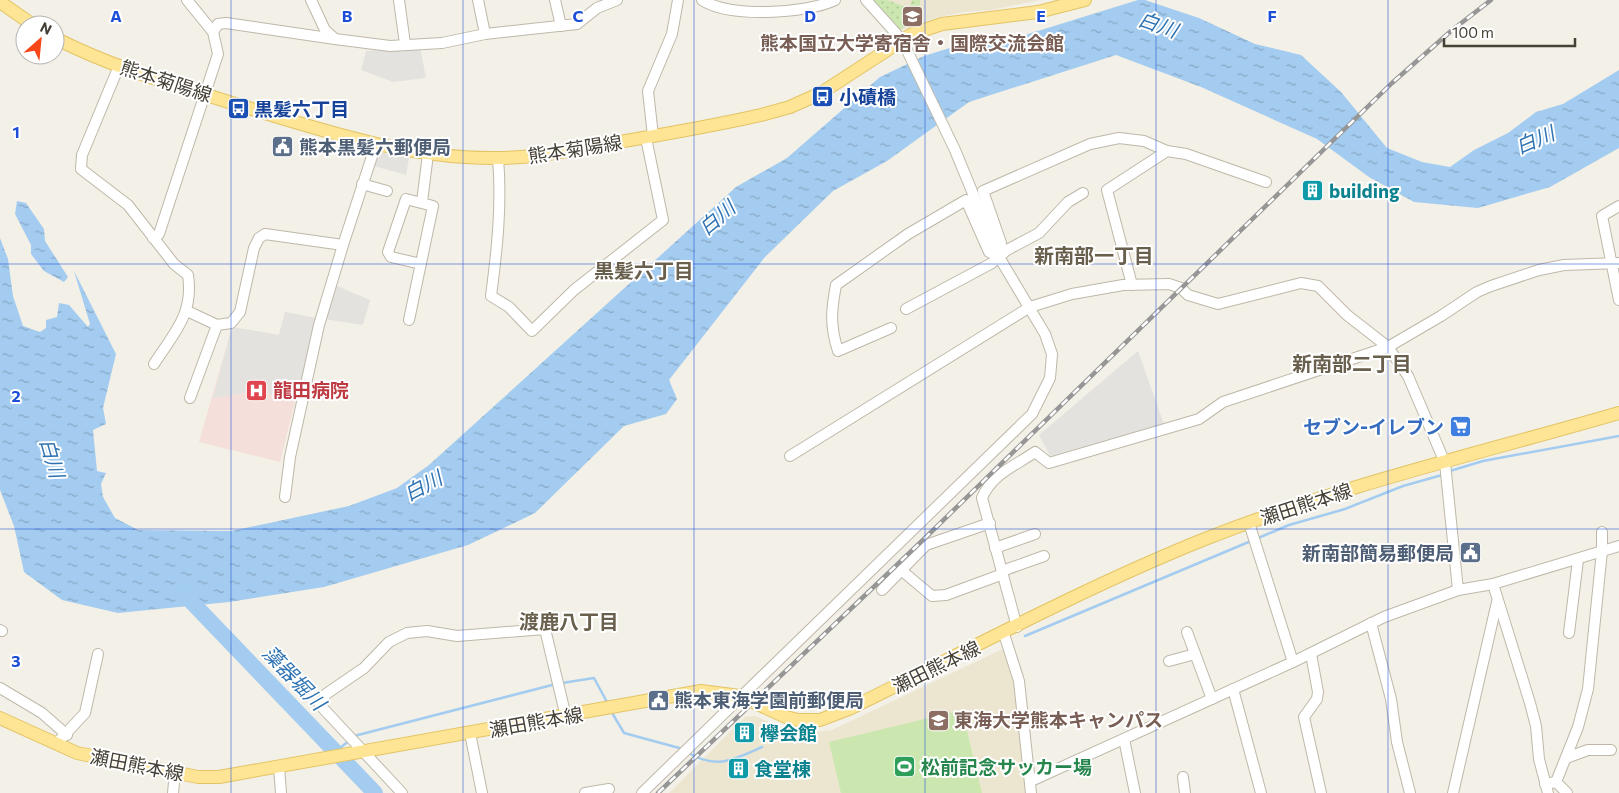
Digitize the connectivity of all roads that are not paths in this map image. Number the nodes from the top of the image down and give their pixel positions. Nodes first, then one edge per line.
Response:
1 (187, 0) edge
2 (311, 0) edge
3 (399, 0) edge
4 (478, 0) edge
5 (555, 0) edge
6 (617, 0) edge
7 (678, 0) edge
8 (702, 0) edge
9 (834, 0) edge
10 (866, 0) edge
11 (1085, 0) edge
12 (0, 2) edge
13 (19, 15) edge
14 (561, 26) junction
15 (213, 32) junction
16 (484, 34) junction
17 (335, 39) junction
18 (902, 40) junction
19 (65, 43) edge
20 (405, 44) junction
21 (119, 66) junction
22 (205, 94) junction
23 (649, 137) junction
24 (376, 144) junction
25 (1167, 151) junction
26 (428, 154) junction
27 (498, 158) junction
28 (1266, 182) dead end
29 (362, 184) junction
30 (387, 191) dead end
31 (1083, 193) dead end
32 (422, 202) junction
33 (1619, 206) edge
34 (153, 238) junction
35 (343, 244) junction
36 (999, 257) junction
37 (1616, 263) edge
38 (421, 264) junction
39 (1132, 285) junction
40 (1619, 300) edge
41 (1030, 307) junction
42 (906, 309) dead end
43 (187, 311) junction
44 (409, 320) dead end
45 (217, 325) junction
46 (891, 328) dead end
47 (1388, 347) junction
48 (154, 364) dead end
49 (190, 398) dead end
50 (1619, 414) edge
51 (790, 456) dead end
52 (1445, 463) junction
53 (284, 497) dead end
54 (990, 523) junction
55 (1249, 523) junction
56 (1602, 532) dead end
57 (1035, 534) dead end
58 (1619, 546) edge
59 (995, 548) junction
60 (1602, 551) junction
61 (1044, 556) dead end
62 (1578, 560) junction
63 (901, 570) junction
64 (1002, 573) junction
65 (1493, 584) junction
66 (882, 590) dead end
67 (1458, 590) junction
68 (1497, 601) junction
69 (1371, 623) junction
70 (1017, 627) junction
71 (1187, 632) dead end
72 (1569, 633) dead end
73 (1004, 634) junction
74 (98, 654) dead end
75 (1195, 654) junction
76 (1311, 654) junction
77 (1170, 661) dead end
78 (1293, 662) junction
79 (0, 688) edge
80 (1234, 689) junction
81 (740, 696) junction
82 (1212, 699) junction
83 (566, 717) junction
84 (0, 718) edge
85 (470, 734) junction
86 (62, 739) junction
87 (1124, 739) junction
88 (1611, 750) dead end
89 (360, 752) junction
90 (1566, 758) junction
91 (279, 768) junction
92 (175, 772) junction
93 (1183, 777) dead end
94 (1031, 781) junction
95 (1556, 782) junction
96 (609, 788) dead end
97 (1546, 788) edge
98 (174, 793) edge
99 (281, 793) edge
100 (402, 793) edge
101 (482, 793) edge
102 (585, 793) edge
103 (642, 793) edge
104 (1031, 793) edge
105 (1135, 793) edge
106 (1185, 793) edge
107 (1261, 793) edge
108 (1321, 793) edge
109 (1410, 793) edge
110 (1453, 793) edge
111 (1567, 793) edge

1 - 15 street
2 - 17 street
3 - 20 street
4 - 16 street
5 - 14 street
6 - 14 street
7 - 23 street
8 - 9 street
10 - 18 street
11 - 18 main road, 熊本菊陽線
12 - 13 main road
14 - 16 street
15 - 17 street
15 - 22 street
16 - 20 street
17 - 20 street
18 - 23 main road, 熊本菊陽線
18 - 36 street
19 - 21 main road, 熊本菊陽線
21 - 22 main road, 熊本菊陽線
21 - 34 street
22 - 24 main road, 熊本菊陽線
22 - 34 street
23 - 27 main road, 熊本菊陽線
23 - 27 street
24 - 26 main road, 熊本菊陽線
24 - 29 street
25 - 28 street
25 - 36 street
25 - 39 street
26 - 27 main road, 熊本菊陽線
26 - 32 street
29 - 30 street
29 - 35 street
31 - 36 street
32 - 38 street
32 - 38 street
33 - 37 street
34 - 43 street
35 - 45 street
35 - 53 street
36 - 41 street
36 - 42 street
36 - 46 street
37 - 40 street
37 - 47 street
38 - 44 street
39 - 41 street
39 - 47 street
41 - 51 street
41 - 81 street
43 - 45 street
43 - 48 street
45 - 49 street
47 - 52 street
47 - 54 street
50 - 52 main road, 瀬田熊本線
52 - 55 main road, 瀬田熊本線
52 - 67 street
54 - 59 street
54 - 63 street
55 - 70 main road, 瀬田熊本線
55 - 78 street
56 - 60 street
57 - 59 street
58 - 60 street
59 - 64 street
60 - 62 street
60 - 90 street
61 - 64 street
62 - 65 street
62 - 72 street
63 - 64 street
63 - 66 street
64 - 70 street
65 - 67 street
65 - 68 street
67 - 69 street
68 - 97 street
68 - 110 street
69 - 76 street
69 - 109 street
70 - 73 main road, 瀬田熊本線
71 - 75 street
73 - 81 main road, 瀬田熊本線
73 - 94 street
74 - 86 street
75 - 77 street
75 - 82 street
76 - 78 street
76 - 108 street
78 - 80 street
79 - 86 street
80 - 82 street
80 - 107 street
81 - 83 main road, 瀬田熊本線
81 - 103 street
82 - 87 street
83 - 85 main road, 瀬田熊本線
83 - 89 street
84 - 86 main road, 瀬田熊本線
85 - 89 main road, 瀬田熊本線
85 - 101 street
86 - 92 main road, 瀬田熊本線
87 - 94 street
87 - 105 street
88 - 90 street
89 - 91 main road, 瀬田熊本線
89 - 100 street
90 - 95 street
91 - 92 main road, 瀬田熊本線
91 - 99 street
92 - 98 street
93 - 106 street
94 - 104 street
95 - 97 street
95 - 111 street
96 - 102 street

